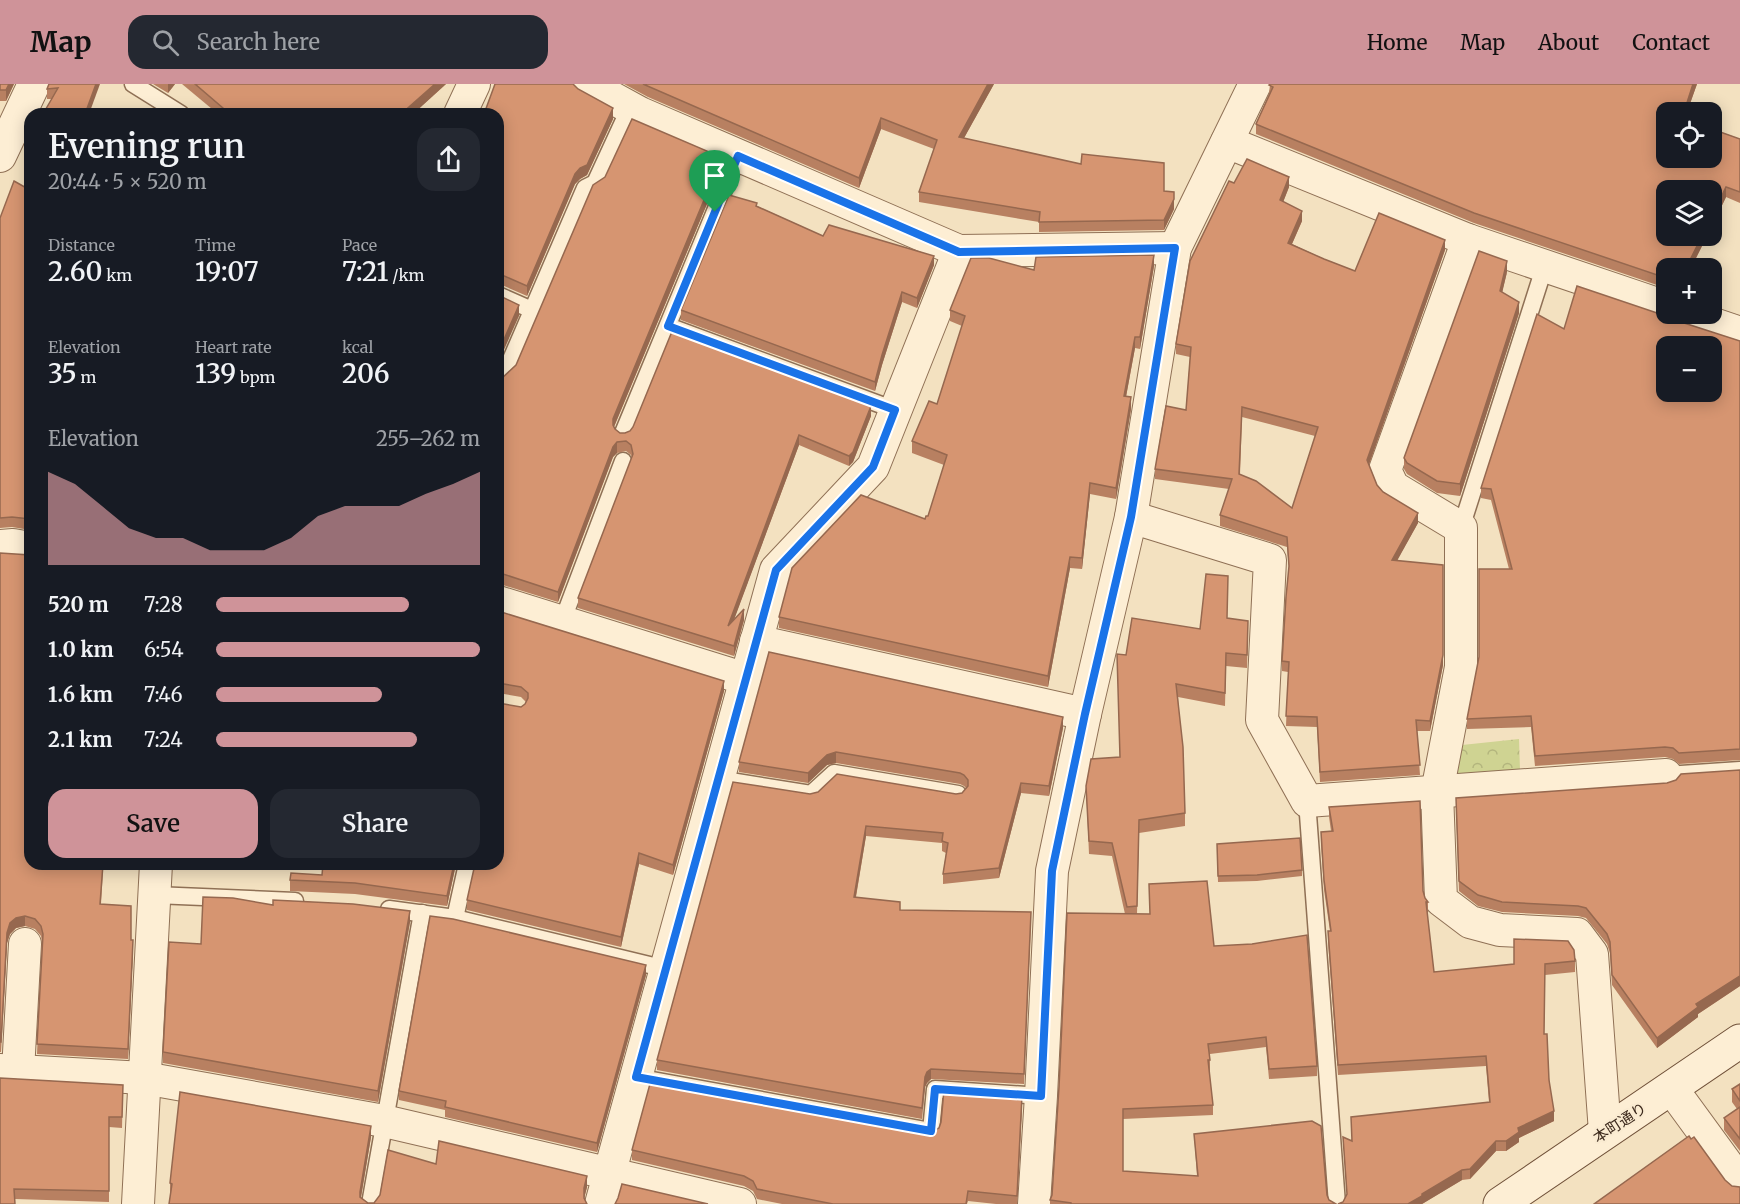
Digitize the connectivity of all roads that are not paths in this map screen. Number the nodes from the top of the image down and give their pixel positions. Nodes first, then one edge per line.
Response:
1 (34, 84) edge
2 (133, 84) edge
3 (474, 84) edge
4 (587, 84) edge
5 (1255, 84) edge
6 (630, 107) junction
7 (171, 108) edge
8 (463, 108) edge
9 (1227, 142) junction
10 (0, 156) edge
11 (738, 156) junction
12 (1468, 240) junction
13 (1175, 248) junction
14 (959, 252) junction
15 (1545, 264) junction
16 (504, 298) edge
17 (1656, 303) edge
18 (531, 310) junction
19 (1713, 324) edge
20 (668, 326) junction
21 (1740, 333) edge
22 (504, 373) edge
23 (895, 410) junction
24 (623, 433) edge
25 (623, 461) dead end
26 (1131, 517) junction
27 (1461, 528) junction
28 (0, 546) edge
29 (24, 547) edge
30 (504, 604) edge
31 (562, 622) junction
32 (756, 641) junction
33 (746, 679) junction
34 (1085, 714) junction
35 (1740, 770) edge
36 (1666, 775) joint
37 (718, 779) junction
38 (1437, 792) junction
39 (958, 794) edge
40 (1307, 801) junction
41 (156, 870) edge
42 (465, 870) edge
43 (155, 895) junction
44 (307, 902) edge
45 (376, 907) edge
46 (422, 914) junction
47 (455, 918) junction
48 (25, 944) dead end
49 (666, 969) junction
50 (1740, 1041) edge
51 (9, 1071) edge
52 (636, 1077) junction
53 (144, 1078) junction
54 (1672, 1089) junction
55 (1041, 1096) junction
56 (384, 1121) junction
57 (1605, 1132) junction
58 (608, 1173) junction
59 (1740, 1182) edge
60 (138, 1204) edge
61 (370, 1204) edge
62 (601, 1204) edge
63 (741, 1204) edge
64 (1034, 1204) edge
65 (1337, 1204) edge
66 (1500, 1204) edge

1 - 10 street
2 - 7 lane
3 - 8 street
4 - 6 street
5 - 9 street
6 - 11 street
6 - 18 lane
9 - 12 street
9 - 13 street
11 - 14 street
11 - 20 lane
12 - 15 street
12 - 27 street
13 - 14 street
13 - 26 street
14 - 23 street
15 - 17 street
15 - 27 lane
16 - 18 lane
18 - 22 lane
19 - 21 street
20 - 23 lane
20 - 24 lane
23 - 32 street
25 - 31 lane
26 - 34 street
26 - 40 street
27 - 38 street
28 - 29 street
30 - 31 street
31 - 33 street
32 - 33 street
32 - 34 street
33 - 37 street
34 - 55 street
35 - 36 lane
36 - 38 street
37 - 39 lane
37 - 49 street
38 - 40 street
38 - 57 street
40 - 65 lane
41 - 43 street
42 - 47 lane
43 - 44 lane
43 - 53 street
45 - 46 lane
46 - 47 lane
46 - 56 lane
47 - 49 lane
48 - 51 street
49 - 52 street
50 - 54 street, 本町通り
51 - 53 street
52 - 55 lane
52 - 58 street
53 - 56 street
53 - 60 street
54 - 57 street, 本町通り
54 - 59 street
55 - 64 street
56 - 58 street
56 - 61 lane
57 - 66 street, 本町通り
58 - 62 street
58 - 63 street

